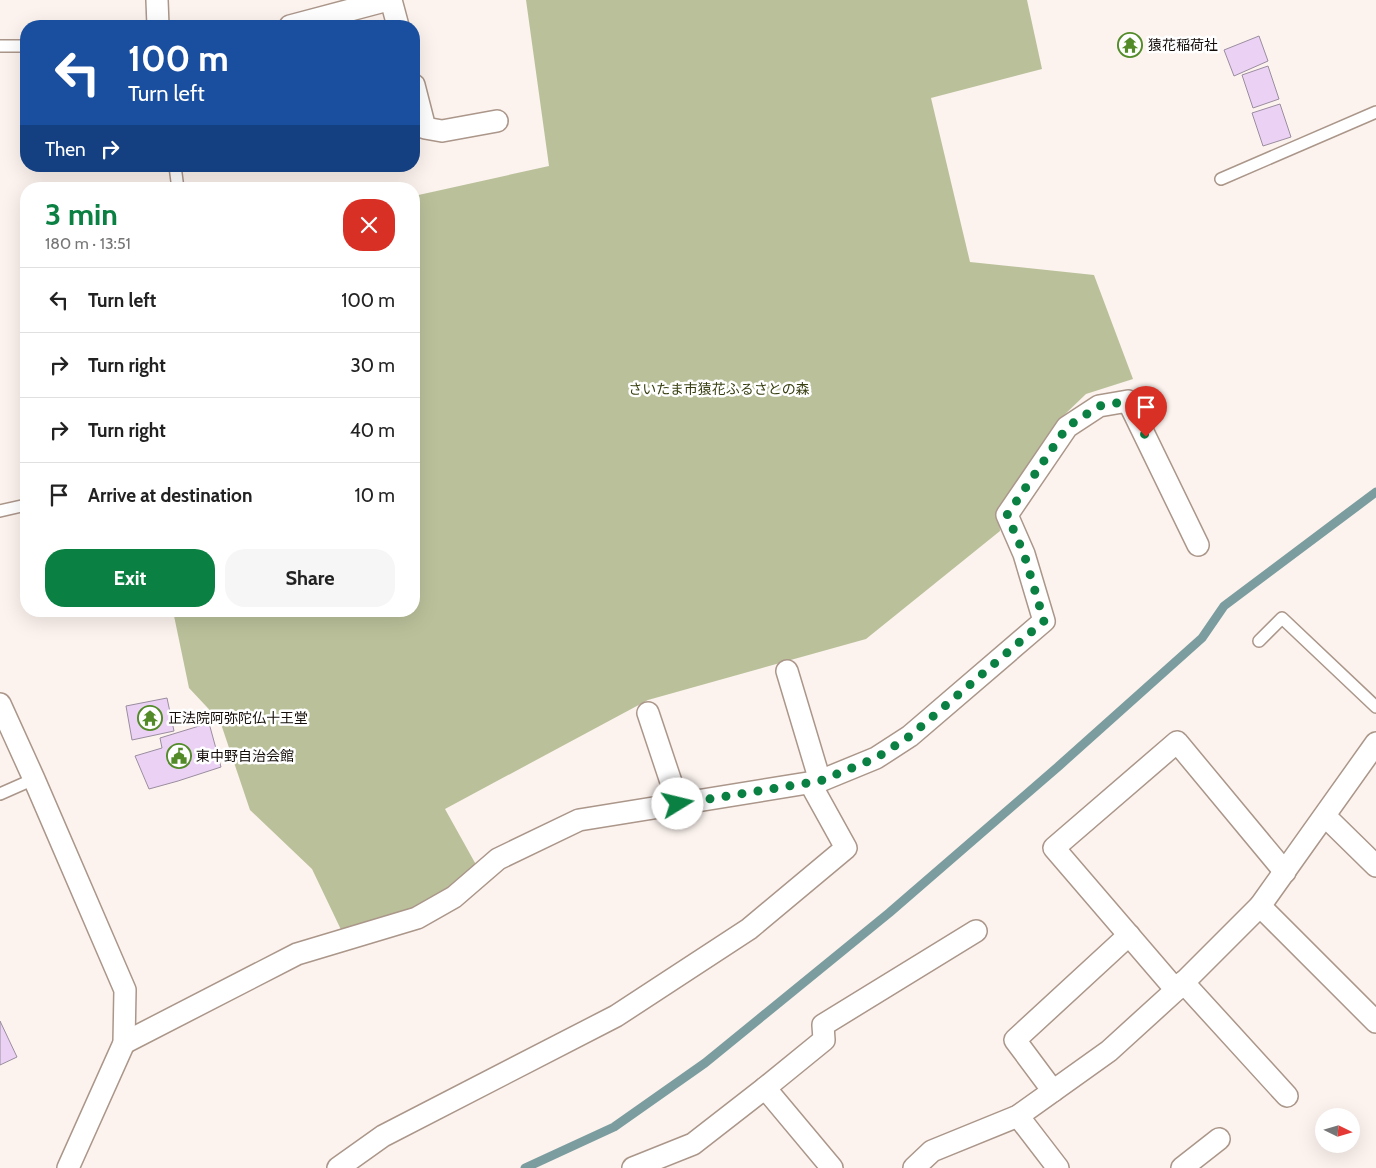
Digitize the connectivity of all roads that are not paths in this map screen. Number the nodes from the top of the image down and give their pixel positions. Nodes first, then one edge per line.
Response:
1 (156, 0) edge
2 (390, 0) edge
3 (158, 20) edge
4 (313, 20) edge
5 (396, 20) edge
6 (0, 46) edge
7 (20, 46) edge
8 (420, 108) edge
9 (1376, 112) edge
10 (497, 121) dead end
11 (1221, 179) dead end
12 (20, 506) edge
13 (0, 511) edge
14 (1198, 545) dead end
15 (1260, 641) dead end
16 (787, 671) dead end
17 (0, 704) edge
18 (1376, 707) edge
19 (648, 713) dead end
20 (1376, 743) edge
21 (34, 778) junction
22 (815, 782) junction
23 (0, 794) edge
24 (678, 804) junction
25 (1325, 816) junction
26 (1376, 866) edge
27 (1285, 872) junction
28 (1260, 906) junction
29 (976, 932) dead end
30 (1129, 935) junction
31 (1180, 986) junction
32 (1376, 1022) edge
33 (124, 1042) junction
34 (765, 1088) junction
35 (1053, 1091) junction
36 (1287, 1096) dead end
37 (1018, 1116) junction
38 (1219, 1139) dead end
39 (68, 1168) edge
40 (338, 1168) edge
41 (633, 1168) edge
42 (832, 1168) edge
43 (914, 1168) edge
44 (1058, 1168) edge
45 (1182, 1168) edge

1 - 3 street
2 - 4 street
2 - 5 street
6 - 7 lane
8 - 10 street
9 - 11 lane
12 - 13 lane
14 - 22 street
15 - 18 lane
16 - 22 street
17 - 21 street
19 - 24 street
20 - 25 street
21 - 23 lane
21 - 33 street
22 - 24 street
22 - 40 street
24 - 33 street
25 - 26 street
25 - 27 street
27 - 28 street
27 - 30 street
28 - 31 street
28 - 32 street
29 - 34 street
30 - 31 street
30 - 35 street
31 - 35 street
31 - 36 street
33 - 39 street
34 - 41 street
34 - 42 street
35 - 37 street
37 - 43 street
37 - 44 street
38 - 45 street

